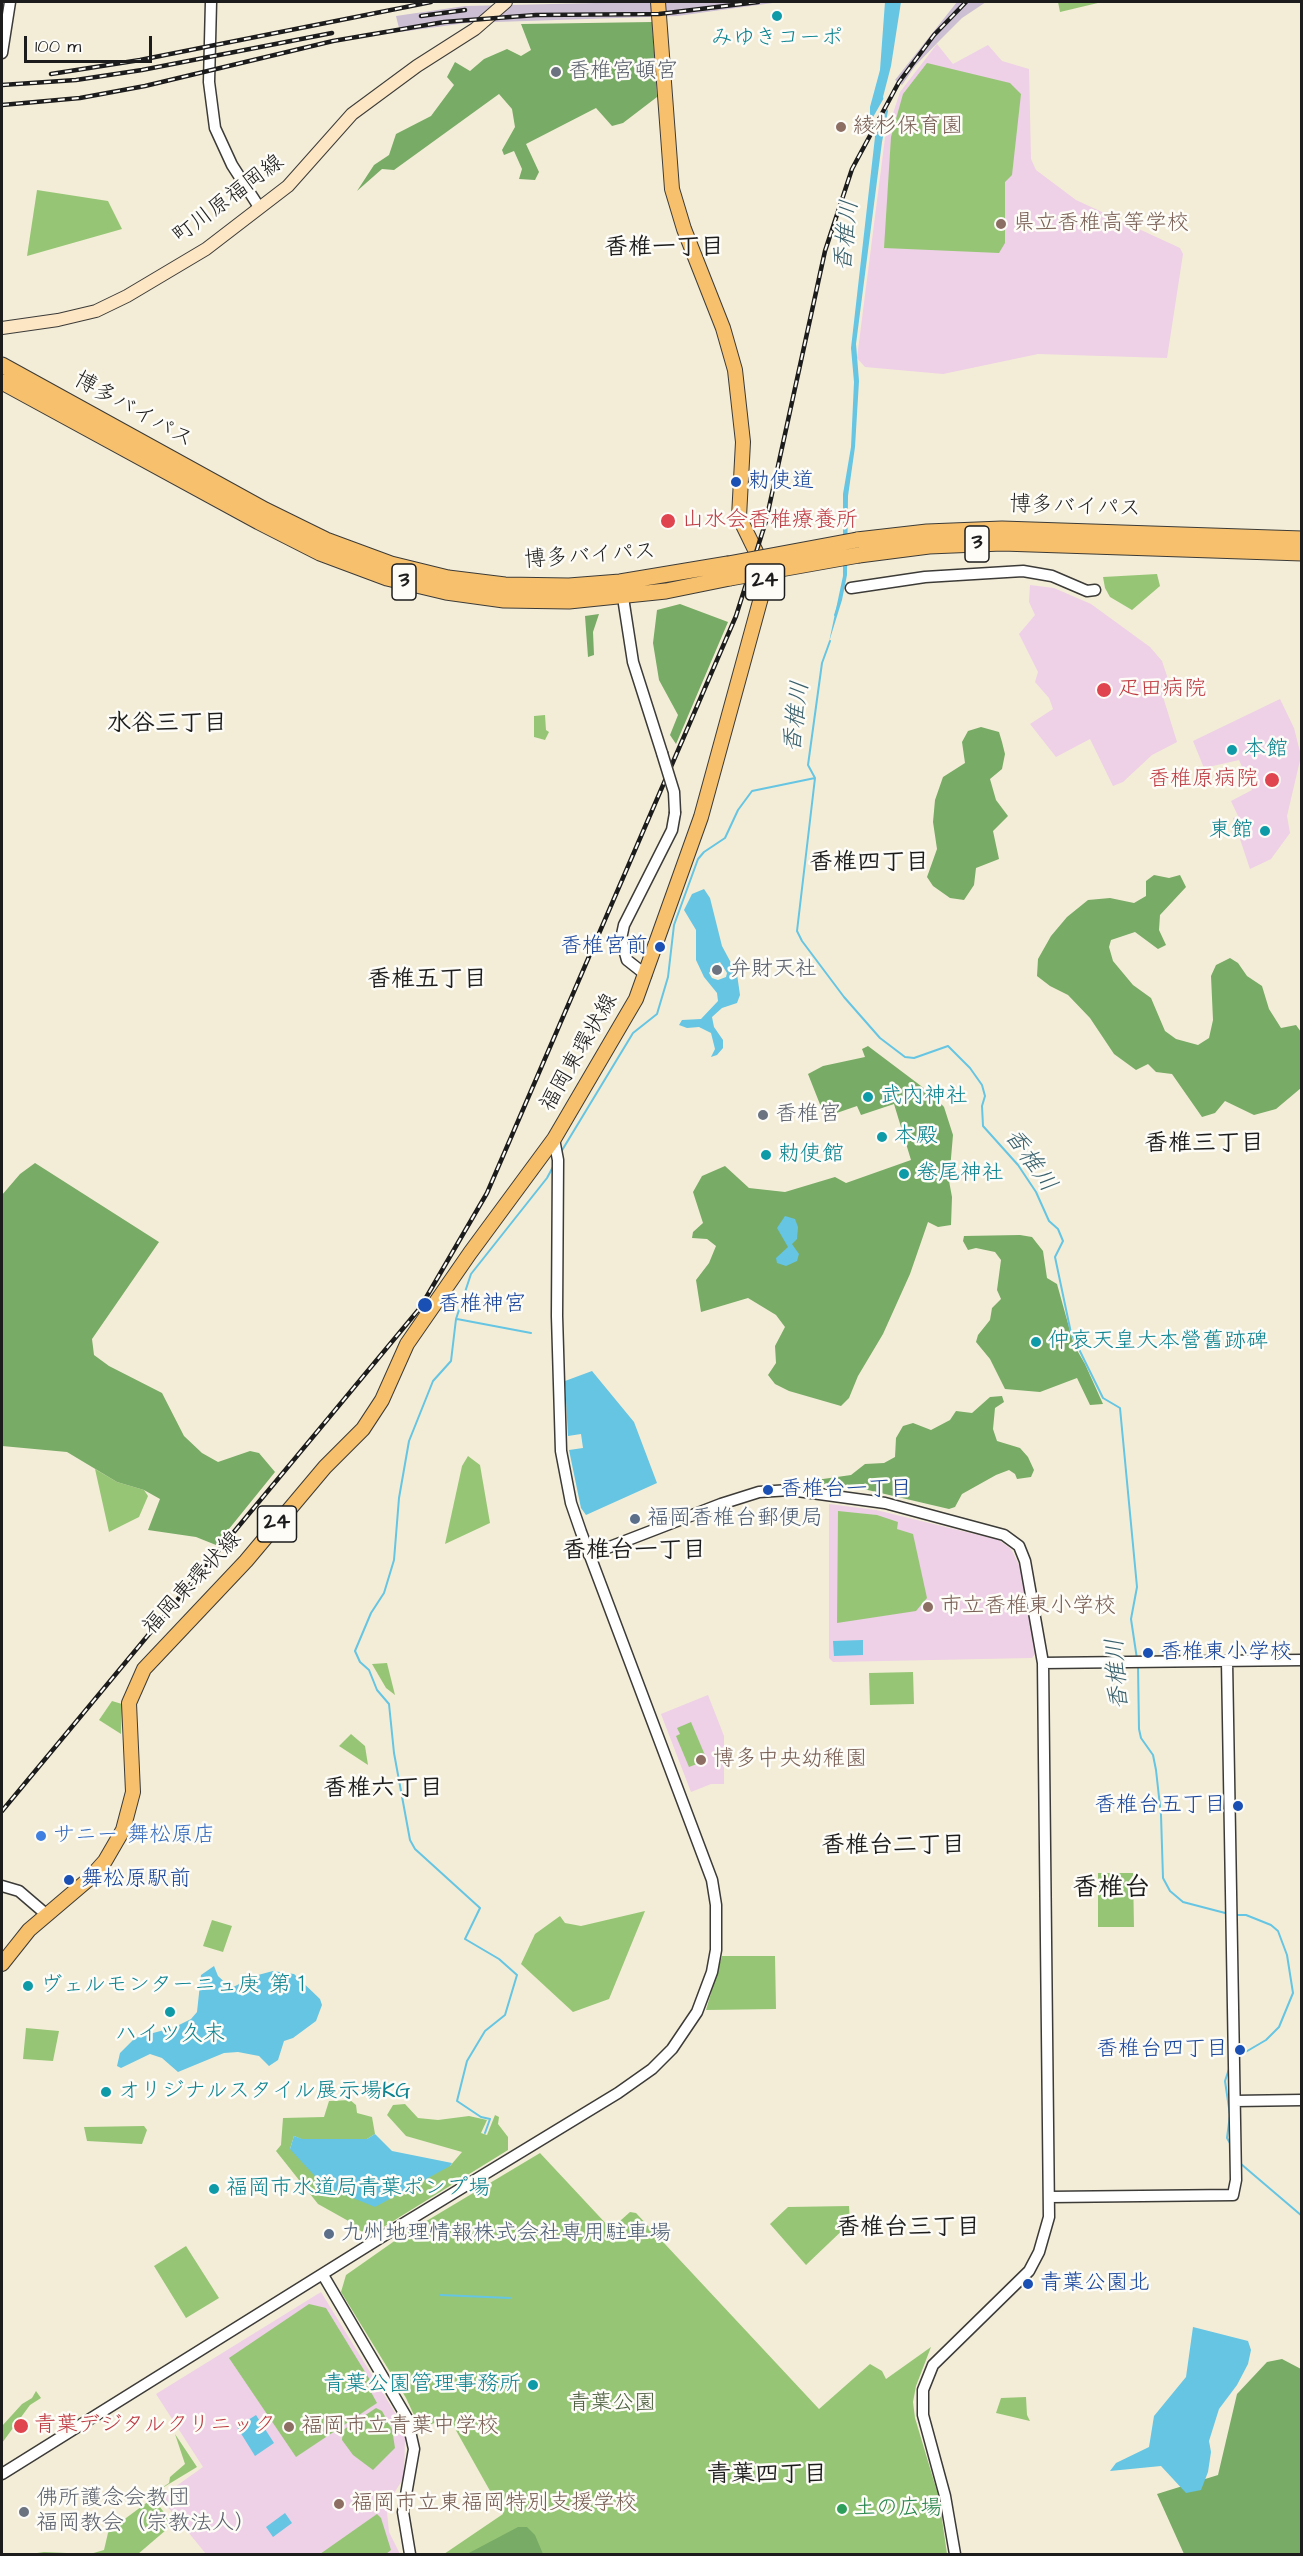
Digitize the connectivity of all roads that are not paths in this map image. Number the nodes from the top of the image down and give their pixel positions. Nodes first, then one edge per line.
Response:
1 (10, 2) edge
2 (211, 2) edge
3 (506, 2) edge
4 (658, 2) edge
5 (2, 53) edge
6 (259, 207) junction
7 (2, 328) edge
8 (2, 365) edge
9 (2, 382) edge
10 (1302, 539) edge
11 (858, 547) junction
12 (1302, 553) edge
13 (851, 588) dead end
14 (621, 590) junction
15 (1095, 590) dead end
16 (646, 975) junction
17 (554, 1139) junction
18 (589, 1555) junction
19 (1227, 1660) junction
20 (1302, 1660) edge
21 (1043, 1663) junction
22 (2, 1886) edge
23 (47, 1915) junction
24 (2, 1964) edge
25 (1302, 2100) edge
26 (1235, 2101) junction
27 (1050, 2197) junction
28 (323, 2275) junction
29 (2, 2474) edge
30 (410, 2554) edge
31 (955, 2554) edge

1 - 5 street
2 - 6 street
3 - 6 main road, 町川原福岡線
4 - 16 main road, 福岡東環状線 / 24
6 - 7 main road, 町川原福岡線
8 - 14 highway, 博多バイパス / 3
9 - 14 highway, 博多バイパス / 3
10 - 11 highway, 博多バイパス / 3
11 - 12 highway, 博多バイパス / 3
11 - 14 highway, 博多バイパス / 3, bridge
13 - 15 street
14 - 16 street, bridge
16 - 17 main road, 福岡東環状線 / 24
17 - 18 street
17 - 23 main road, 福岡東環状線 / 24
18 - 21 street
18 - 28 street
19 - 20 street
19 - 21 street
19 - 26 street
21 - 27 street
22 - 23 street
23 - 24 main road, 福岡東環状線 / 24
25 - 26 street
26 - 27 street
27 - 31 street
28 - 29 street
28 - 30 street

